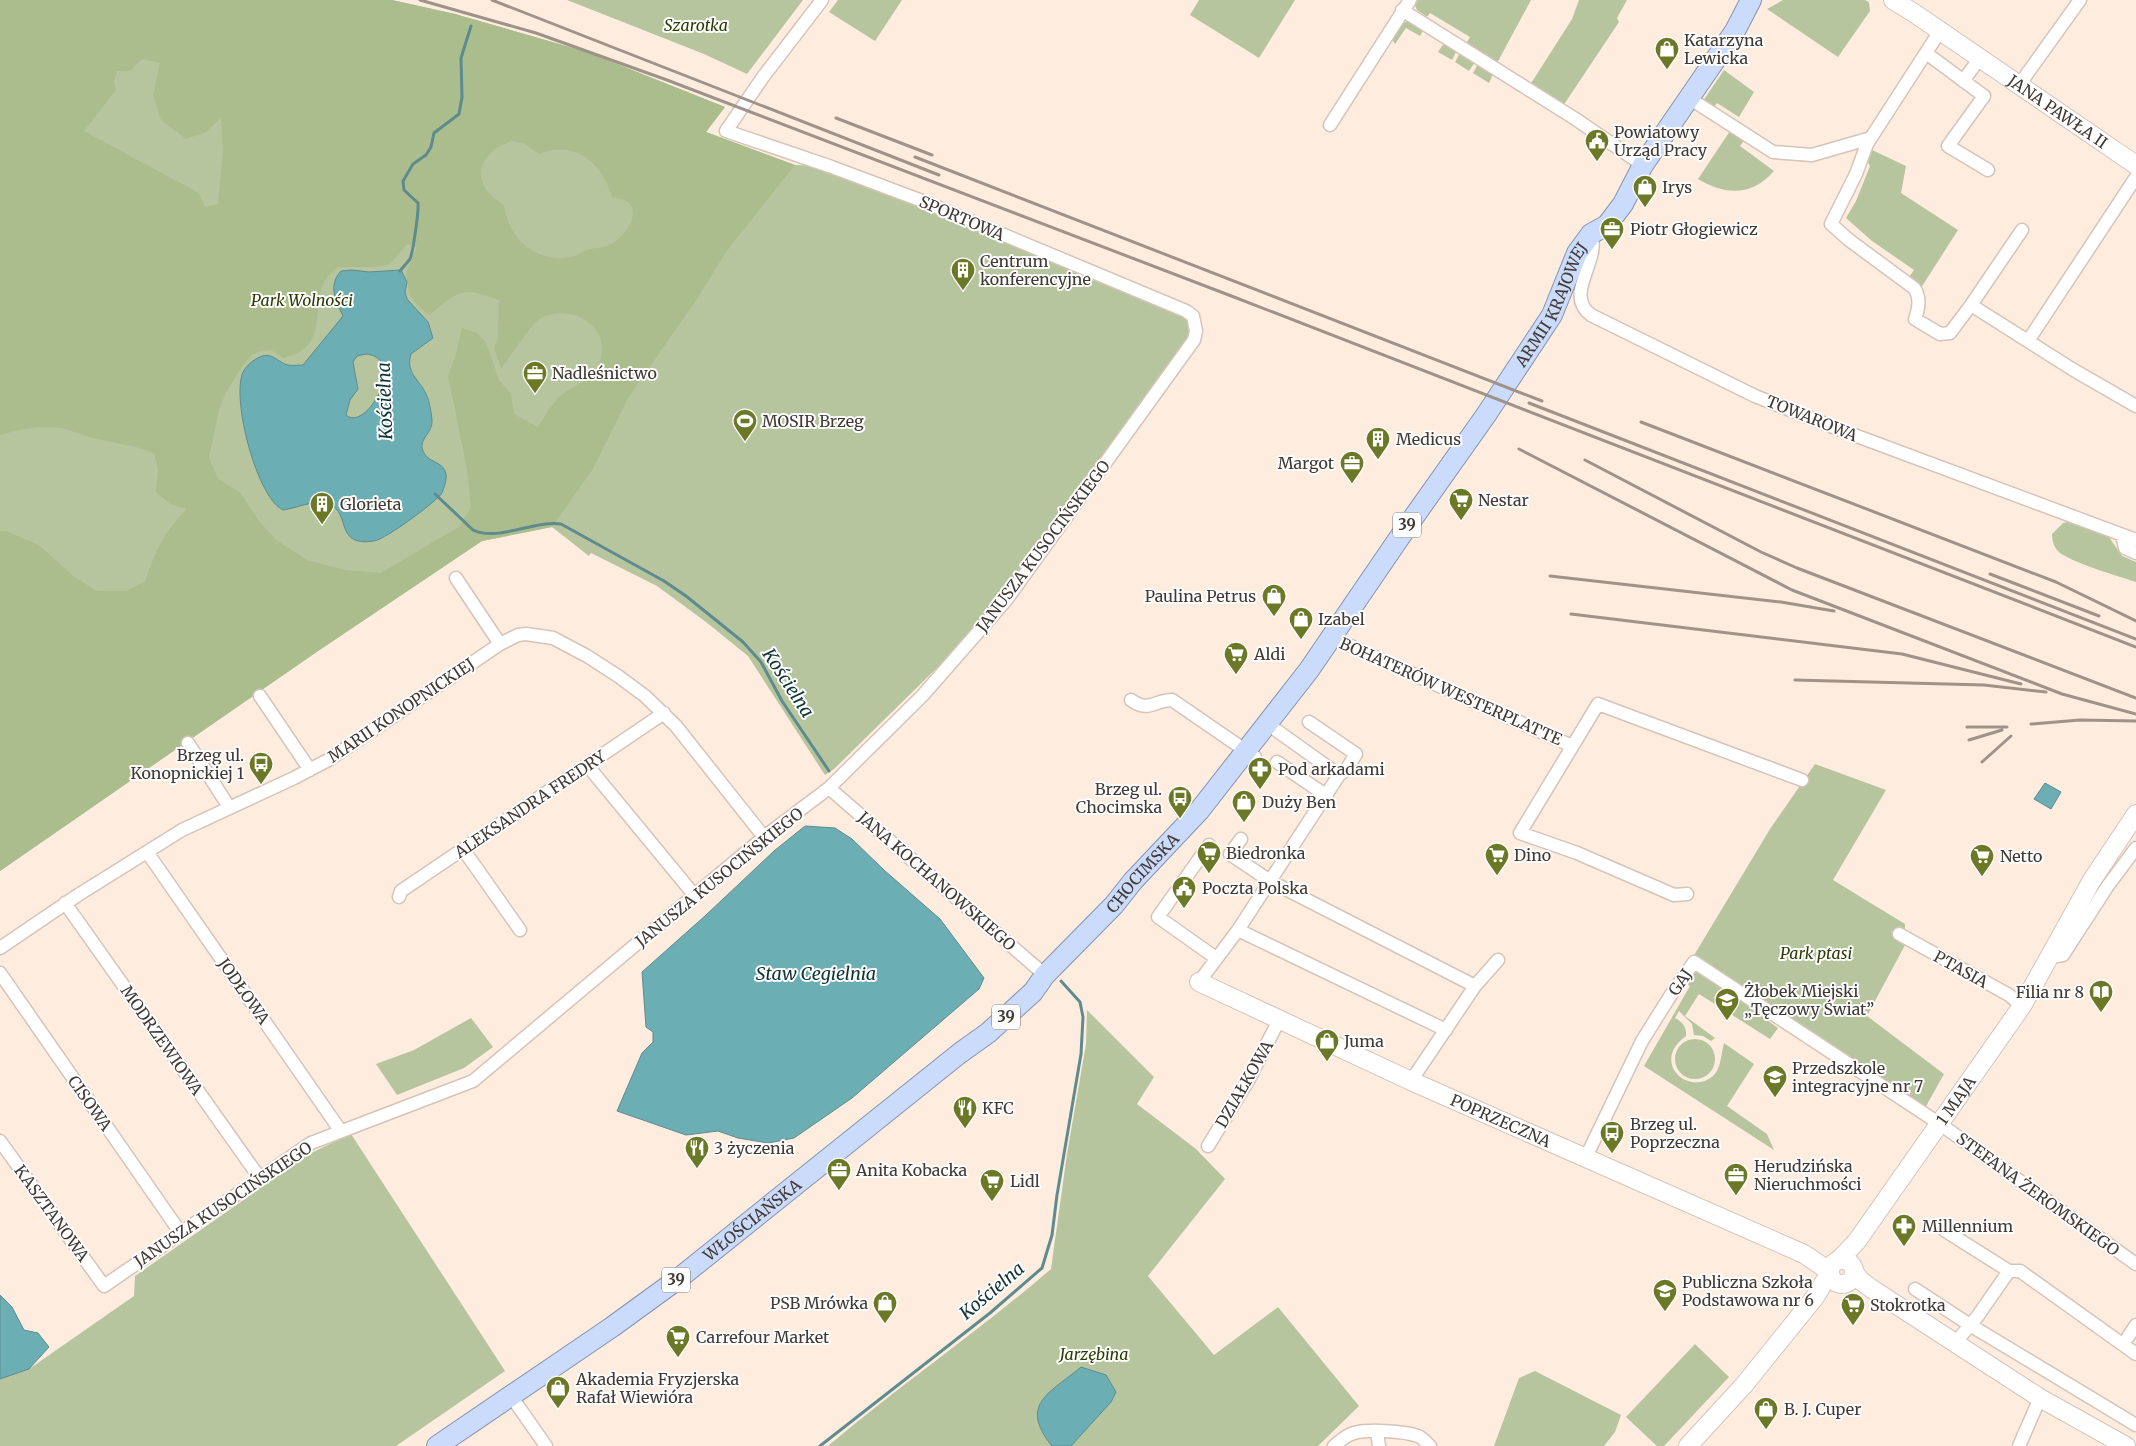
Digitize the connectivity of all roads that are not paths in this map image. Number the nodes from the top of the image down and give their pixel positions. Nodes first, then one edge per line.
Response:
1 (822, 0) edge
2 (1751, 0) edge
3 (1762, 0) edge
4 (1893, 0) edge
5 (2080, 0) edge
6 (1406, 5) edge
7 (1735, 31) junction
8 (1940, 32) junction
9 (1926, 53) junction
10 (1980, 58) junction
11 (1962, 81) junction
12 (2019, 85) junction
13 (1688, 98) junction
14 (1330, 125) dead end
15 (1871, 138) junction
16 (1644, 165) junction
17 (2136, 165) edge
18 (1988, 170) dead end
19 (2136, 177) edge
20 (2022, 230) dead end
21 (1591, 234) junction
22 (1972, 305) junction
23 (1193, 316) joint
24 (2028, 341) junction
25 (2136, 406) edge
26 (1486, 415) joint
27 (2122, 535) junction
28 (2136, 540) edge
29 (2136, 553) edge
30 (456, 578) dead end
31 (1332, 636) junction
32 (500, 644) junction
33 (1309, 670) junction
34 (260, 696) dead end
35 (1131, 700) dead end
36 (664, 713) junction
37 (1309, 722) dead end
38 (1276, 730) junction
39 (188, 743) dead end
40 (1572, 746) junction
41 (1251, 754) junction
42 (1277, 762) dead end
43 (587, 765) junction
44 (310, 770) junction
45 (1339, 776) junction
46 (1802, 780) dead end
47 (829, 788) junction
48 (1327, 796) junction
49 (230, 807) junction
50 (2136, 814) edge
51 (764, 837) junction
52 (1241, 839) dead end
53 (1208, 845) dead end
54 (2136, 848) edge
55 (463, 849) junction
56 (147, 852) junction
57 (1270, 881) junction
58 (1687, 894) dead end
59 (695, 896) junction
60 (399, 897) dead end
61 (65, 903) junction
62 (1114, 905) joint
63 (520, 930) dead end
64 (1238, 930) junction
65 (1899, 934) dead end
66 (0, 948) edge
67 (1216, 958) junction
68 (2050, 958) junction
69 (1498, 960) dead end
70 (0, 974) edge
71 (1045, 975) junction
72 (1198, 982) joint
73 (1475, 986) junction
74 (2022, 1006) junction
75 (1279, 1020) junction
76 (1446, 1030) junction
77 (1411, 1081) junction
78 (1940, 1124) junction
79 (340, 1130) junction
80 (0, 1141) edge
81 (1208, 1146) dead end
82 (1586, 1157) junction
83 (258, 1177) junction
84 (1944, 1230) dead end
85 (180, 1232) junction
86 (2136, 1264) edge
87 (1840, 1271) junction
88 (2009, 1271) junction
89 (104, 1286) joint
90 (1915, 1289) dead end
91 (1970, 1325) junction
92 (2136, 1325) edge
93 (2128, 1337) dead end
94 (1956, 1343) junction
95 (2136, 1354) edge
96 (512, 1396) junction
97 (2040, 1398) junction
98 (2136, 1424) edge
99 (1377, 1432) junction
100 (1694, 1444) edge
101 (437, 1446) edge
102 (546, 1446) edge
103 (1334, 1446) edge
104 (1379, 1446) edge
105 (1430, 1446) edge
106 (2019, 1446) edge
107 (2126, 1446) edge

1 - 23 street, SPORTOWA
2 - 7 main road, ARMII KRAJOWEJ / 39
3 - 7 main road, ARMII KRAJOWEJ / 39
4 - 8 street, JANA PAWŁA II
5 - 12 street
6 - 14 street
6 - 16 street
7 - 13 main road, ARMII KRAJOWEJ / 39
8 - 9 street
8 - 10 street, JANA PAWŁA II
9 - 11 street, JANA PAWŁA II
9 - 15 street
10 - 11 street
10 - 12 street, JANA PAWŁA II
11 - 18 street, JANA PAWŁA II
12 - 17 street, JANA PAWŁA II
13 - 15 street
13 - 16 main road, ARMII KRAJOWEJ / 39
15 - 22 street
16 - 21 main road, ARMII KRAJOWEJ / 39
19 - 24 street
20 - 22 street
21 - 26 main road, ARMII KRAJOWEJ / 39
21 - 27 street, TOWAROWA
22 - 24 street
23 - 47 street, JANUSZA KUSOCIŃSKIEGO
24 - 25 street
26 - 31 main road, CHOCIMSKA / 39
27 - 28 street, TOWAROWA
27 - 29 street
30 - 32 street
31 - 33 main road, CHOCIMSKA / 39
31 - 40 street, BOHATERÓW WESTERPLATTE
32 - 36 street, MARII KONOPNICKIEJ
32 - 44 street, MARII KONOPNICKIEJ
33 - 38 main road, CHOCIMSKA / 39
33 - 41 main road, CHOCIMSKA / 39
34 - 44 street
35 - 41 street
36 - 43 street, ALEKSANDRA FREDRY
36 - 51 street, MARII KONOPNICKIEJ
37 - 45 street
38 - 41 main road, CHOCIMSKA / 39
38 - 45 street
39 - 49 street
40 - 46 street, BOHATERÓW WESTERPLATTE
40 - 58 street, BOHATERÓW WESTERPLATTE
41 - 62 main road, CHOCIMSKA / 39
42 - 48 street
43 - 55 street, ALEKSANDRA FREDRY
43 - 59 street
44 - 49 street, MARII KONOPNICKIEJ
45 - 48 street
47 - 51 street, JANUSZA KUSOCIŃSKIEGO
47 - 71 street, JANA KOCHANOWSKIEGO
48 - 57 street
49 - 56 street, MARII KONOPNICKIEJ
50 - 68 street, 1 MAJA
51 - 59 street, JANUSZA KUSOCIŃSKIEGO
52 - 57 street
53 - 67 street
54 - 68 street, 1 MAJA
55 - 60 street, ALEKSANDRA FREDRY
55 - 63 street
56 - 61 street, MARII KONOPNICKIEJ
56 - 79 street, JODŁOWA
57 - 64 street
57 - 73 street
59 - 79 street, JANUSZA KUSOCIŃSKIEGO
61 - 66 street, MARII KONOPNICKIEJ
61 - 83 street, MODRZEWIOWA
62 - 71 main road, WŁOŚCIAŃSKA / 39
64 - 67 street
64 - 76 street
65 - 74 street, PTASIA
67 - 72 street
68 - 74 street, 1 MAJA
69 - 73 street
70 - 85 street, CISOWA
71 - 96 main road, WŁOŚCIAŃSKA / 39
72 - 75 street, POPRZECZNA
73 - 76 street
74 - 78 street, 1 MAJA
75 - 77 street, POPRZECZNA
75 - 81 street, DZIAŁKOWA
76 - 77 street
77 - 82 street, POPRZECZNA
78 - 82 street, GAJ
78 - 86 street, STEFANA ŻEROMSKIEGO
78 - 87 street, 1 MAJA
79 - 83 street, JANUSZA KUSOCIŃSKIEGO
80 - 89 street, KASZTANOWA
82 - 87 street, POPRZECZNA
83 - 85 street, JANUSZA KUSOCIŃSKIEGO
84 - 88 street
85 - 89 street, JANUSZA KUSOCIŃSKIEGO
87 - 94 street, POPRZECZNA
87 - 100 street, 1 MAJA
88 - 91 street
88 - 95 street
90 - 91 street
91 - 94 street
91 - 98 street
92 - 93 street
94 - 97 street, POPRZECZNA
96 - 101 main road, WŁOŚCIAŃSKA / 39
96 - 102 street
97 - 106 street
97 - 107 street, POPRZECZNA
99 - 103 street
99 - 104 street
99 - 105 street

